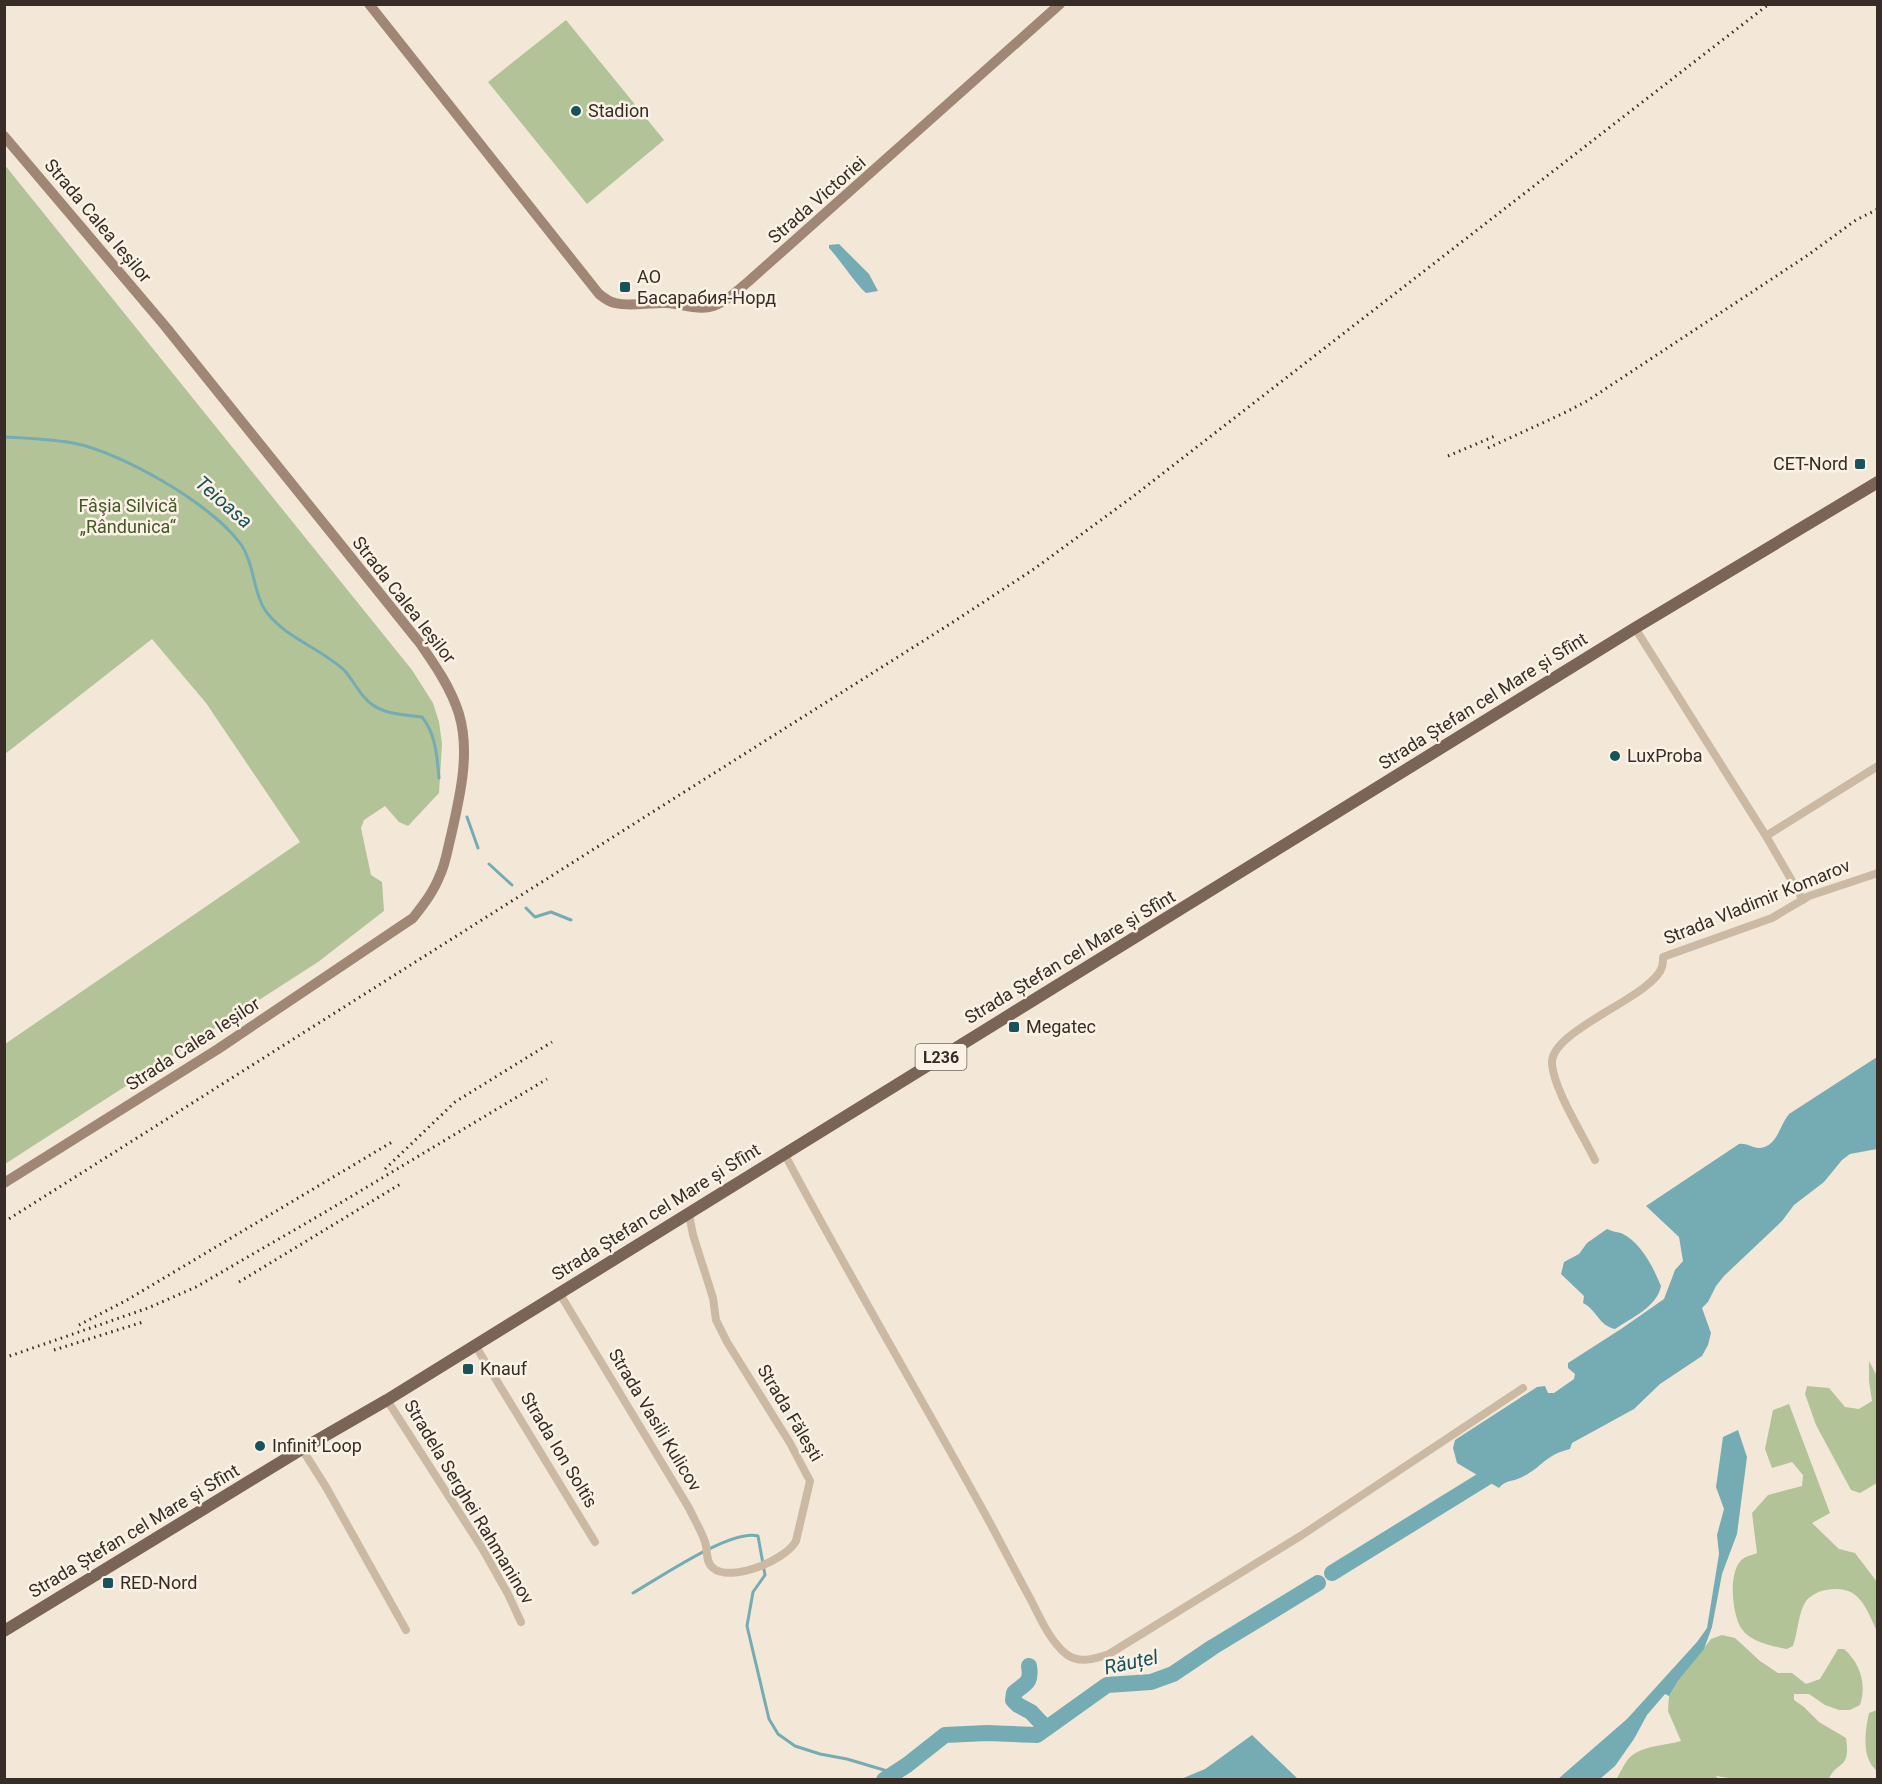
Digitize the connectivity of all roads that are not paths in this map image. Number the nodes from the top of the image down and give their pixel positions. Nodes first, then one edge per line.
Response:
1 (369, 4) edge
2 (1060, 4) edge
3 (4, 136) edge
4 (1878, 482) edge
5 (1635, 628) junction
6 (1878, 766) edge
7 (1766, 836) junction
8 (1878, 873) edge
9 (1803, 900) junction
10 (784, 1153) junction
11 (1595, 1160) dead end
12 (4, 1183) edge
13 (688, 1214) junction
14 (560, 1294) junction
15 (476, 1345) junction
16 (1523, 1388) dead end
17 (387, 1400) junction
18 (302, 1449) junction
19 (595, 1542) dead end
20 (711, 1568) joint
21 (521, 1622) dead end
22 (406, 1630) dead end
23 (4, 1632) edge

1 - 2 street, Strada Victoriei
3 - 12 street, Strada Calea Ieșilor
4 - 5 main road, Strada Ștefan cel Mare și Sfînt / L236
5 - 7 street
5 - 10 main road, Strada Ștefan cel Mare și Sfînt / L236
6 - 7 street
7 - 9 street
8 - 9 street, Strada Vladimir Komarov
9 - 11 street, Strada Vladimir Komarov
10 - 13 main road, Strada Ștefan cel Mare și Sfînt / L236
10 - 16 street
13 - 14 main road, Strada Ștefan cel Mare și Sfînt / L236
13 - 20 street, Strada Fălești
14 - 15 main road, Strada Ștefan cel Mare și Sfînt / L236
14 - 20 street, Strada Vasili Kulicov
15 - 17 main road, Strada Ștefan cel Mare și Sfînt / L236
15 - 19 street, Strada Ion Soltîs
17 - 18 main road, Strada Ștefan cel Mare și Sfînt / L236
17 - 21 street, Stradela Serghei Rahmaninov
18 - 22 street
18 - 23 main road, Strada Ștefan cel Mare și Sfînt / L236

